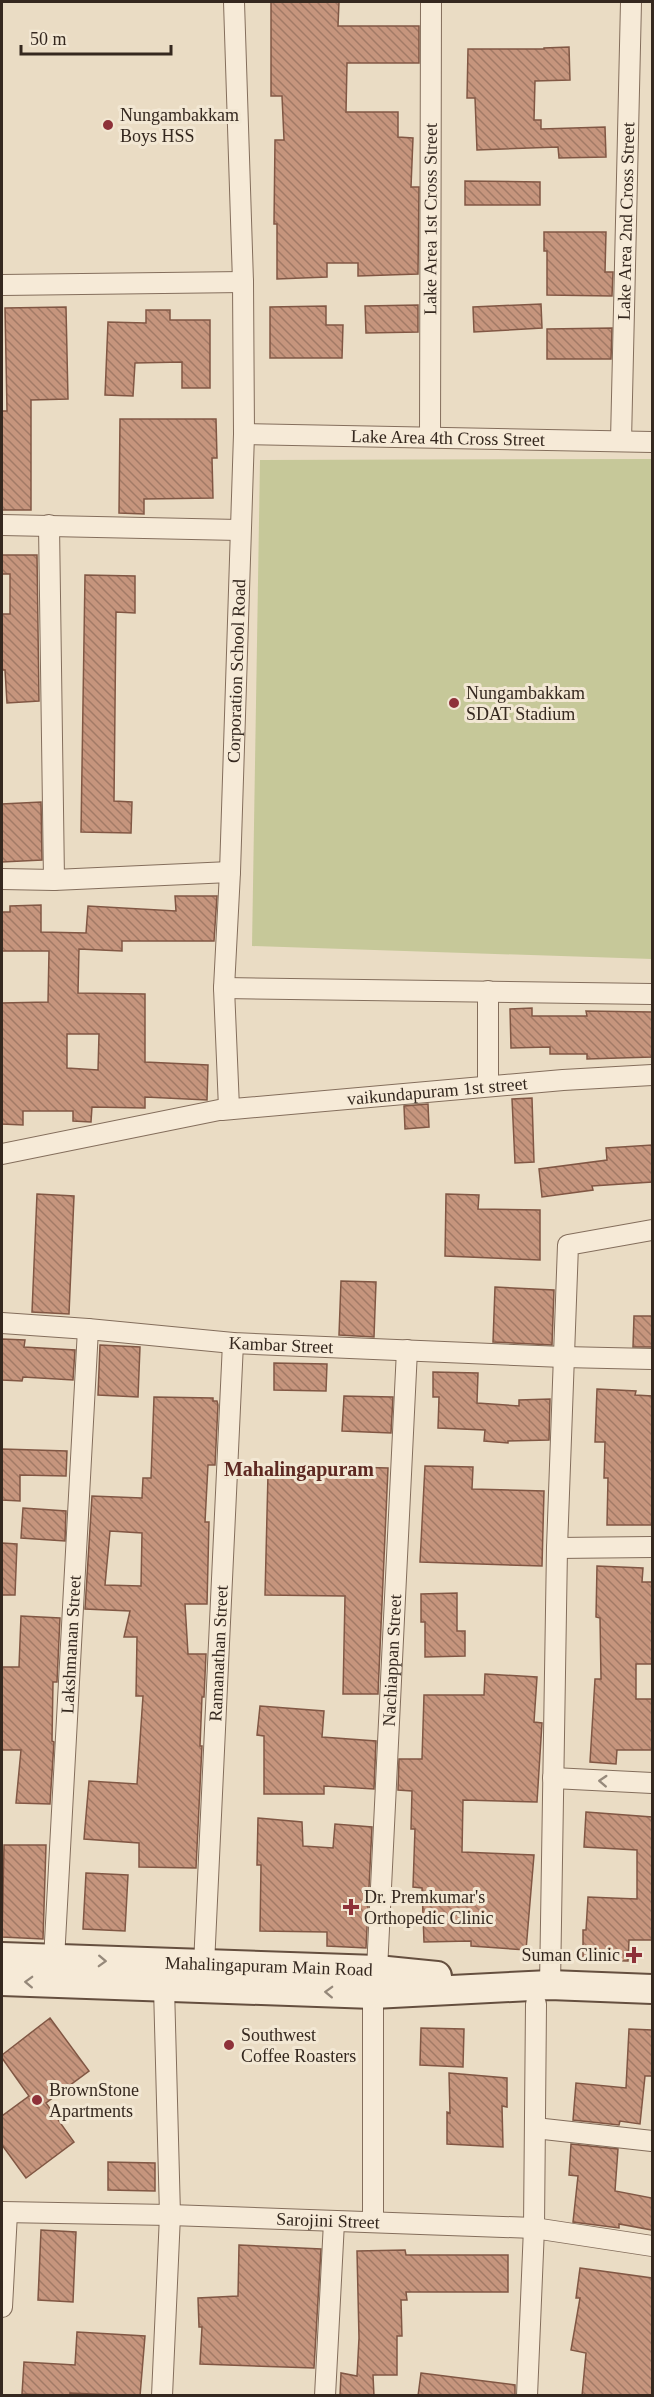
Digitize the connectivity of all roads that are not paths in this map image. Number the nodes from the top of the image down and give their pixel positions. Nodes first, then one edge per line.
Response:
1 (234, 2) edge
2 (431, 2) edge
3 (631, 2) edge
4 (243, 282) junction
5 (2, 285) edge
6 (244, 434) junction
7 (430, 437) junction
8 (621, 441) junction
9 (652, 442) edge
10 (2, 525) edge
11 (50, 525) junction
12 (239, 530) junction
13 (230, 872) junction
14 (2, 879) edge
15 (54, 880) junction
16 (224, 988) junction
17 (488, 991) junction
18 (652, 994) edge
19 (652, 1075) edge
20 (488, 1086) junction
21 (222, 1110) junction
22 (2, 1154) edge
23 (652, 1230) edge
24 (2, 1323) edge
25 (88, 1329) junction
26 (233, 1343) junction
27 (407, 1350) junction
28 (563, 1357) junction
29 (652, 1359) edge
30 (652, 1547) edge
31 (557, 1548) junction
32 (553, 1778) junction
33 (652, 1783) edge
34 (2, 1957) edge
35 (54, 1960) junction
36 (204, 1965) junction
37 (166, 1975) junction
38 (2, 1982) edge
39 (375, 1982) junction
40 (540, 1992) junction
41 (652, 1994) edge
42 (535, 2128) junction
43 (652, 2141) edge
44 (4, 2212) edge
45 (170, 2215) junction
46 (334, 2222) junction
47 (373, 2222) junction
48 (534, 2228) junction
49 (652, 2246) edge
50 (2, 2307) edge
51 (162, 2396) edge
52 (325, 2396) edge
53 (527, 2396) edge

1 - 4 street, Corporation School Road
2 - 7 street, Lake Area 1st Cross Street
3 - 8 street, Lake Area 2nd Cross Street
4 - 5 street
4 - 6 street, Corporation School Road
6 - 7 street, Lake Area 4th Cross Street
6 - 12 street, Corporation School Road
7 - 8 street, Lake Area 4th Cross Street
8 - 9 street, Lake Area 4th Cross Street
10 - 11 street
11 - 12 street
11 - 15 street
12 - 13 street, Corporation School Road
13 - 15 street
13 - 16 street, Corporation School Road
14 - 15 street
16 - 17 street
16 - 21 street, Corporation School Road
17 - 18 street
17 - 20 street
19 - 20 street, vaikundapuram 1st street
20 - 21 street, vaikundapuram 1st street
21 - 22 street
23 - 28 street
24 - 25 street, Kambar Street
25 - 26 street, Kambar Street
25 - 35 street, Lakshmanan Street
26 - 27 street, Kambar Street
26 - 36 street, Ramanathan Street
27 - 28 street, Kambar Street
27 - 39 street, Nachiappan Street
28 - 29 street, Kambar Street
28 - 31 street
30 - 31 street
31 - 32 street
33 -> 32 street
32 - 40 street
34 - 35 main road, Mahalingapuram Main Road
35 -> 37 main road, Mahalingapuram Main Road
36 - 37 main road, Mahalingapuram Main Road
36 - 39 main road, Mahalingapuram Main Road
37 -> 38 main road, Mahalingapuram Main Road
39 -> 37 main road, Mahalingapuram Main Road
37 - 45 street
39 - 40 main road, Mahalingapuram Main Road
39 - 47 street, Nachiappan Street
40 - 41 main road, Mahalingapuram Main Road
40 - 42 street
42 - 43 street
42 - 48 street
44 - 45 street, Sarojini Street
44 - 50 street
45 - 46 street, Sarojini Street
45 - 51 street
46 - 47 street, Sarojini Street
46 - 52 street
47 - 48 street, Sarojini Street
48 - 49 street, Sarojini Street
48 - 53 street

